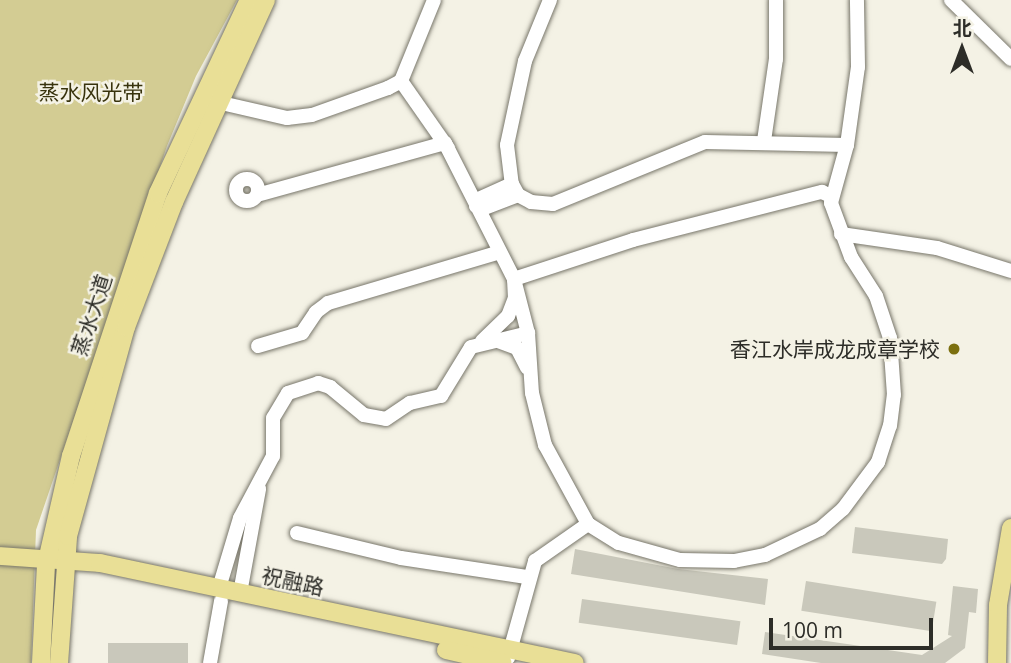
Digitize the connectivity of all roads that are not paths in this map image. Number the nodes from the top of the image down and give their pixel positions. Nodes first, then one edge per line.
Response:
1 (249, 0) edge
2 (267, 0) edge
3 (434, 0) edge
4 (550, 0) edge
5 (776, 0) edge
6 (857, 0) edge
7 (951, 0) edge
8 (1011, 59) edge
9 (401, 81) junction
10 (217, 102) junction
11 (764, 141) junction
12 (445, 143) junction
13 (847, 145) junction
14 (515, 189) junction
15 (257, 195) dead end
16 (831, 196) junction
17 (479, 205) junction
18 (841, 234) junction
19 (498, 253) junction
20 (1011, 271) edge
21 (514, 279) junction
22 (522, 307) junction
23 (528, 333) junction
24 (487, 341) junction
25 (258, 346) dead end
26 (530, 376) junction
27 (260, 484) junction
28 (588, 524) junction
29 (1011, 528) edge
30 (297, 533) dead end
31 (0, 556) edge
32 (55, 562) junction
33 (0, 563) edge
34 (1011, 576) edge
35 (527, 577) junction
36 (240, 593) junction
37 (220, 594) junction
38 (508, 660) edge
39 (41, 663) edge
40 (59, 663) edge
41 (210, 663) edge
42 (575, 663) edge
43 (997, 663) edge
44 (1006, 663) edge

1 - 32 main road, 蒸水大道
2 - 10 main road, 蒸水大道
3 - 9 street
4 - 14 street
5 - 11 street
6 - 13 street
7 - 8 street
9 - 10 street
9 - 12 street
10 - 32 main road, 蒸水大道
11 - 13 street
11 - 14 street
12 - 15 street
12 - 17 street
13 - 16 street
14 - 17 street
16 - 18 street
16 - 21 street
17 - 19 street
18 - 20 street
18 - 28 street
19 - 21 street
19 - 25 street
21 - 22 street
21 - 24 street
22 - 23 street
22 - 24 street
23 - 24 street
23 - 26 street
24 - 26 street
24 - 27 street
26 - 28 street
27 - 36 street
27 - 37 street
28 - 35 street
29 - 43 main road
30 - 35 street
31 - 32 main road, 祝融路
32 - 33 main road, 祝融路
32 - 37 main road, 祝融路
32 - 39 main road, 蒸水大道
32 - 40 main road, 蒸水大道
34 - 44 main road
35 - 38 street
36 - 37 main road, 祝融路
36 - 38 main road, 祝融路
37 - 38 main road, 祝融路
37 - 41 street
38 - 42 main road, 祝融路

